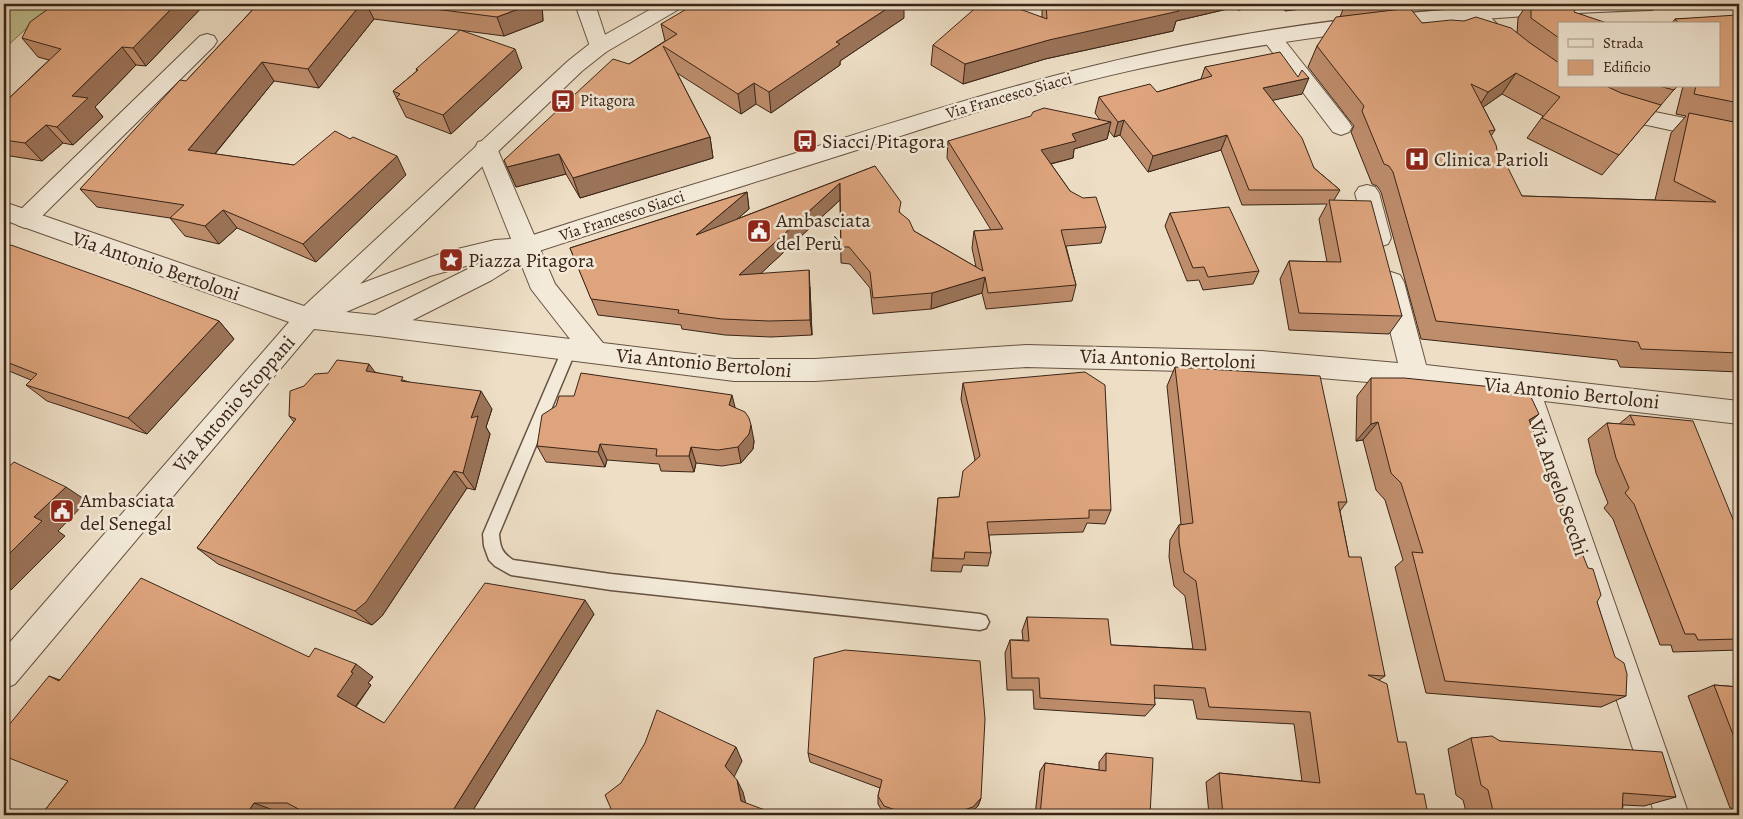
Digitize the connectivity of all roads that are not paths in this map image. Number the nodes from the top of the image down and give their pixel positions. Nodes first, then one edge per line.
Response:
1 (585, 4) edge
2 (674, 4) edge
3 (1651, 4) edge
4 (1472, 8) edge
5 (1271, 37) junction
6 (207, 41) dead end
7 (599, 47) junction
8 (1512, 48) edge
9 (1574, 88) edge
10 (1341, 127) dead end
11 (1739, 138) edge
12 (486, 148) junction
13 (1367, 193) dead end
14 (15, 215) edge
15 (528, 246) junction
16 (308, 318) junction
17 (378, 326) junction
18 (570, 350) junction
19 (596, 353) junction
20 (1415, 375) junction
21 (1526, 388) junction
22 (1739, 412) edge
23 (980, 622) dead end
24 (4, 673) edge
25 (1672, 815) edge

1 - 7 street
2 - 7 street
3 - 4 street, Via Francesco Siacci
4 - 5 street, Via Francesco Siacci
4 - 8 street
5 - 10 street
5 - 15 street, Via Francesco Siacci
6 - 14 street
7 - 12 street
9 - 11 street
12 - 15 street
12 - 16 street
13 - 20 street
14 - 16 street, Via Antonio Bertoloni
15 - 16 street
15 - 17 street
15 - 19 street
16 - 17 street
16 - 24 street, Via Antonio Stoppani
17 - 18 street
18 - 19 street
18 - 23 lane
19 - 20 street, Via Antonio Bertoloni
20 - 21 street, Via Antonio Bertoloni
21 - 22 street, Via Antonio Bertoloni
21 - 25 street, Via Angelo Secchi

